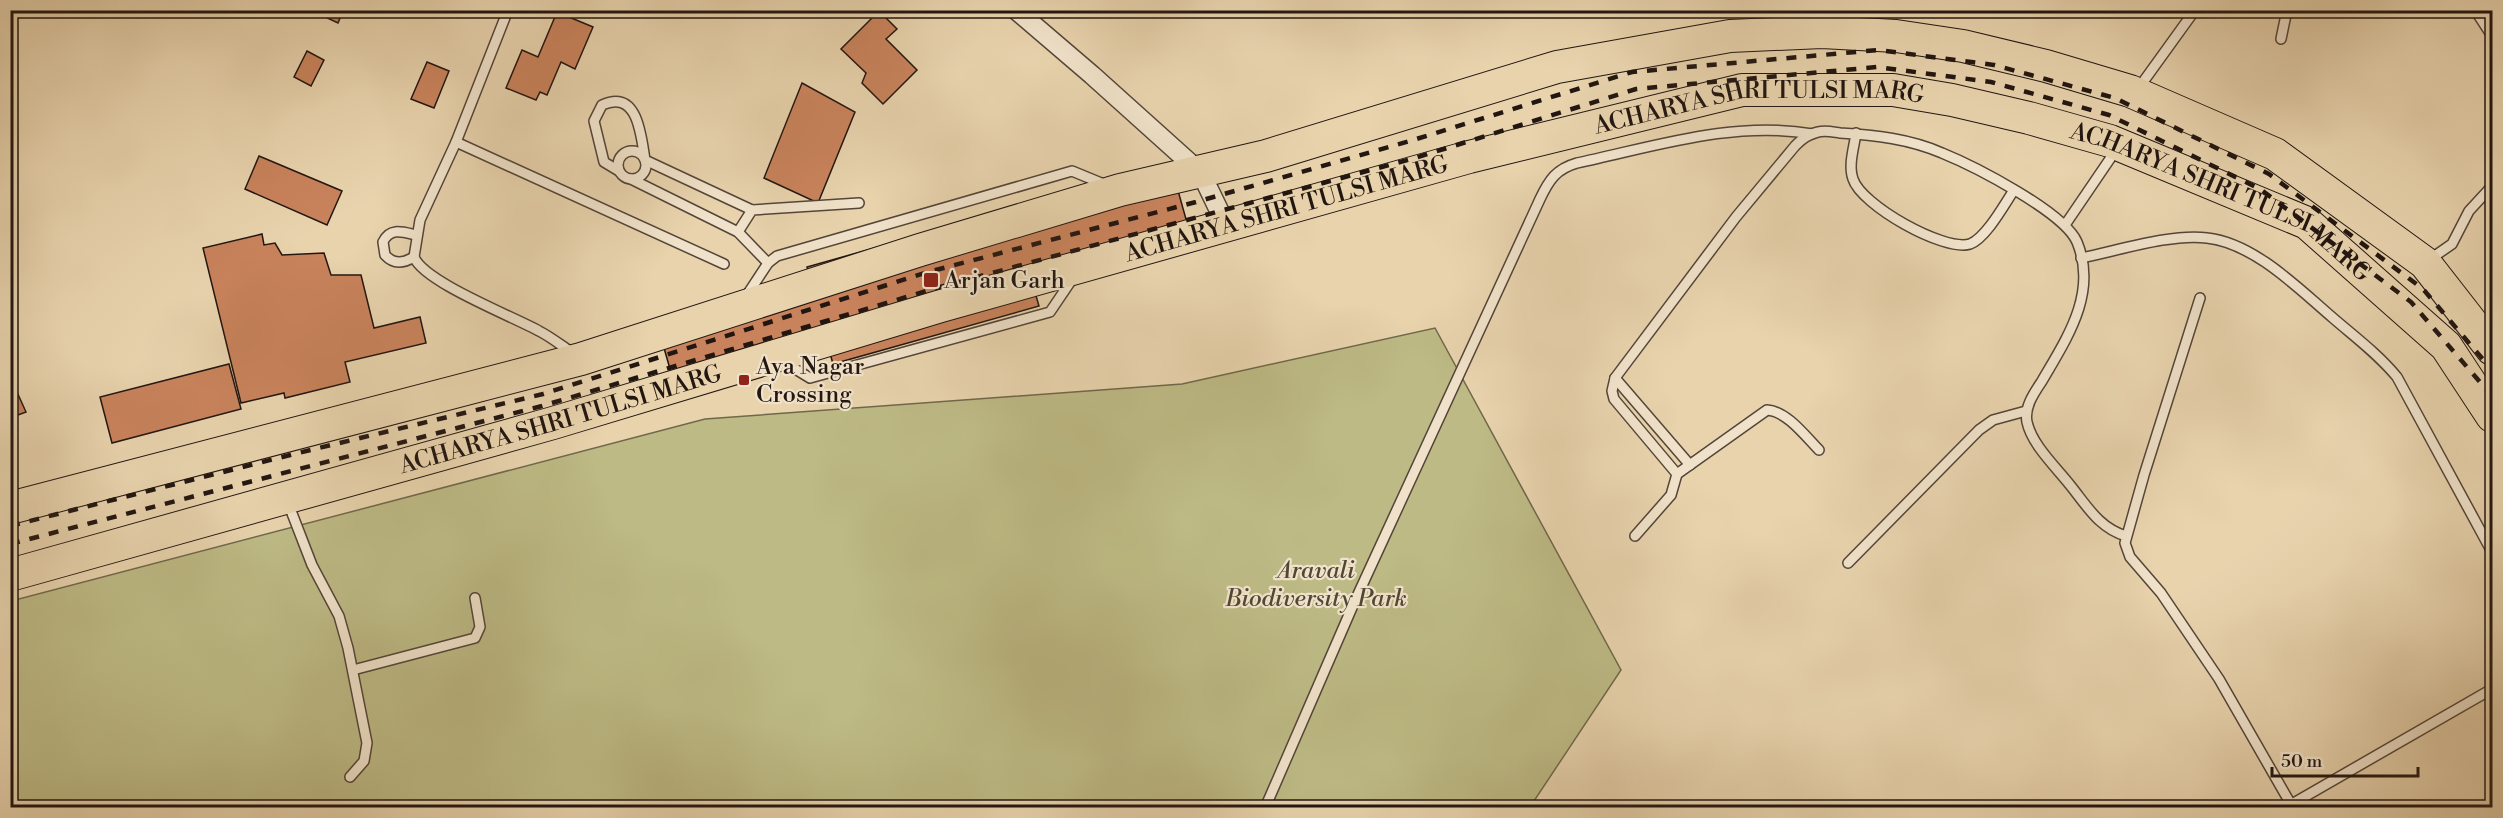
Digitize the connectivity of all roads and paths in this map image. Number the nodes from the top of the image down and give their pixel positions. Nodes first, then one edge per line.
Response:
1 (508, 10) edge
2 (1016, 10) edge
3 (2196, 10) edge
4 (2287, 10) edge
5 (2475, 10) edge
6 (2493, 36) edge
7 (2281, 39) dead end
8 (2135, 94) junction
9 (1856, 133) junction
10 (1812, 134) junction
11 (456, 142) junction
12 (2120, 145) junction
13 (645, 160) junction
14 (619, 171) junction
15 (1201, 173) junction
16 (631, 179) junction
17 (2493, 186) edge
18 (1120, 190) junction
19 (2013, 190) junction
20 (859, 203) dead end
21 (752, 210) junction
22 (2065, 225) junction
23 (1227, 227) junction
24 (738, 232) junction
25 (416, 235) junction
26 (414, 257) junction
27 (2081, 258) junction
28 (768, 263) junction
29 (2425, 263) junction
30 (724, 264) dead end
31 (2200, 298) dead end
32 (739, 307) junction
33 (2493, 349) edge
34 (581, 359) junction
35 (1615, 378) junction
36 (2026, 411) junction
37 (2493, 416) edge
38 (1819, 450) dead end
39 (1690, 465) junction
40 (1677, 474) junction
41 (285, 497) junction
42 (10, 508) edge
43 (1635, 536) dead end
44 (2126, 536) junction
45 (2493, 552) edge
46 (1848, 563) dead end
47 (10, 575) edge
48 (475, 598) dead end
49 (353, 670) junction
50 (2493, 688) edge
51 (350, 777) dead end
52 (2290, 806) edge
53 (1265, 807) edge

1 - 11 lane
2 - 15 street
3 - 8 lane
4 - 7 lane
5 - 6 lane
8 - 15 highway, ACHARYA SHRI TULSI MARG
8 - 29 highway, ACHARYA SHRI TULSI MARG
9 - 10 lane
9 - 19 lane
9 - 19 lane
10 - 35 lane
10 - 53 lane
11 - 25 lane
11 - 30 lane
12 - 22 lane
12 - 23 highway, ACHARYA SHRI TULSI MARG
12 - 37 highway, ACHARYA SHRI TULSI MARG
13 - 14 lane
13 - 14 lane
13 - 16 lane
13 - 21 lane
14 - 16 lane
15 - 18 highway, ACHARYA SHRI TULSI MARG
15 - 23 street
16 - 24 lane
17 - 29 lane
18 - 28 lane
18 - 32 highway, ACHARYA SHRI TULSI MARG
19 - 22 lane
20 - 21 lane
21 - 24 lane
22 - 27 lane
23 - 41 highway, ACHARYA SHRI TULSI MARG
24 - 28 lane
25 - 26 lane
25 - 26 lane
26 - 34 lane
27 - 36 lane
27 - 45 lane
28 - 32 lane
29 - 33 highway, ACHARYA SHRI TULSI MARG
31 - 44 lane
32 - 34 highway, ACHARYA SHRI TULSI MARG
34 - 42 highway, ACHARYA SHRI TULSI MARG
35 - 39 lane
35 - 40 lane
36 - 44 lane
36 - 46 lane
38 - 39 lane
39 - 40 lane
40 - 43 lane
41 - 47 highway, ACHARYA SHRI TULSI MARG
41 - 49 lane
44 - 52 lane
48 - 49 lane
49 - 51 lane
50 - 52 lane

